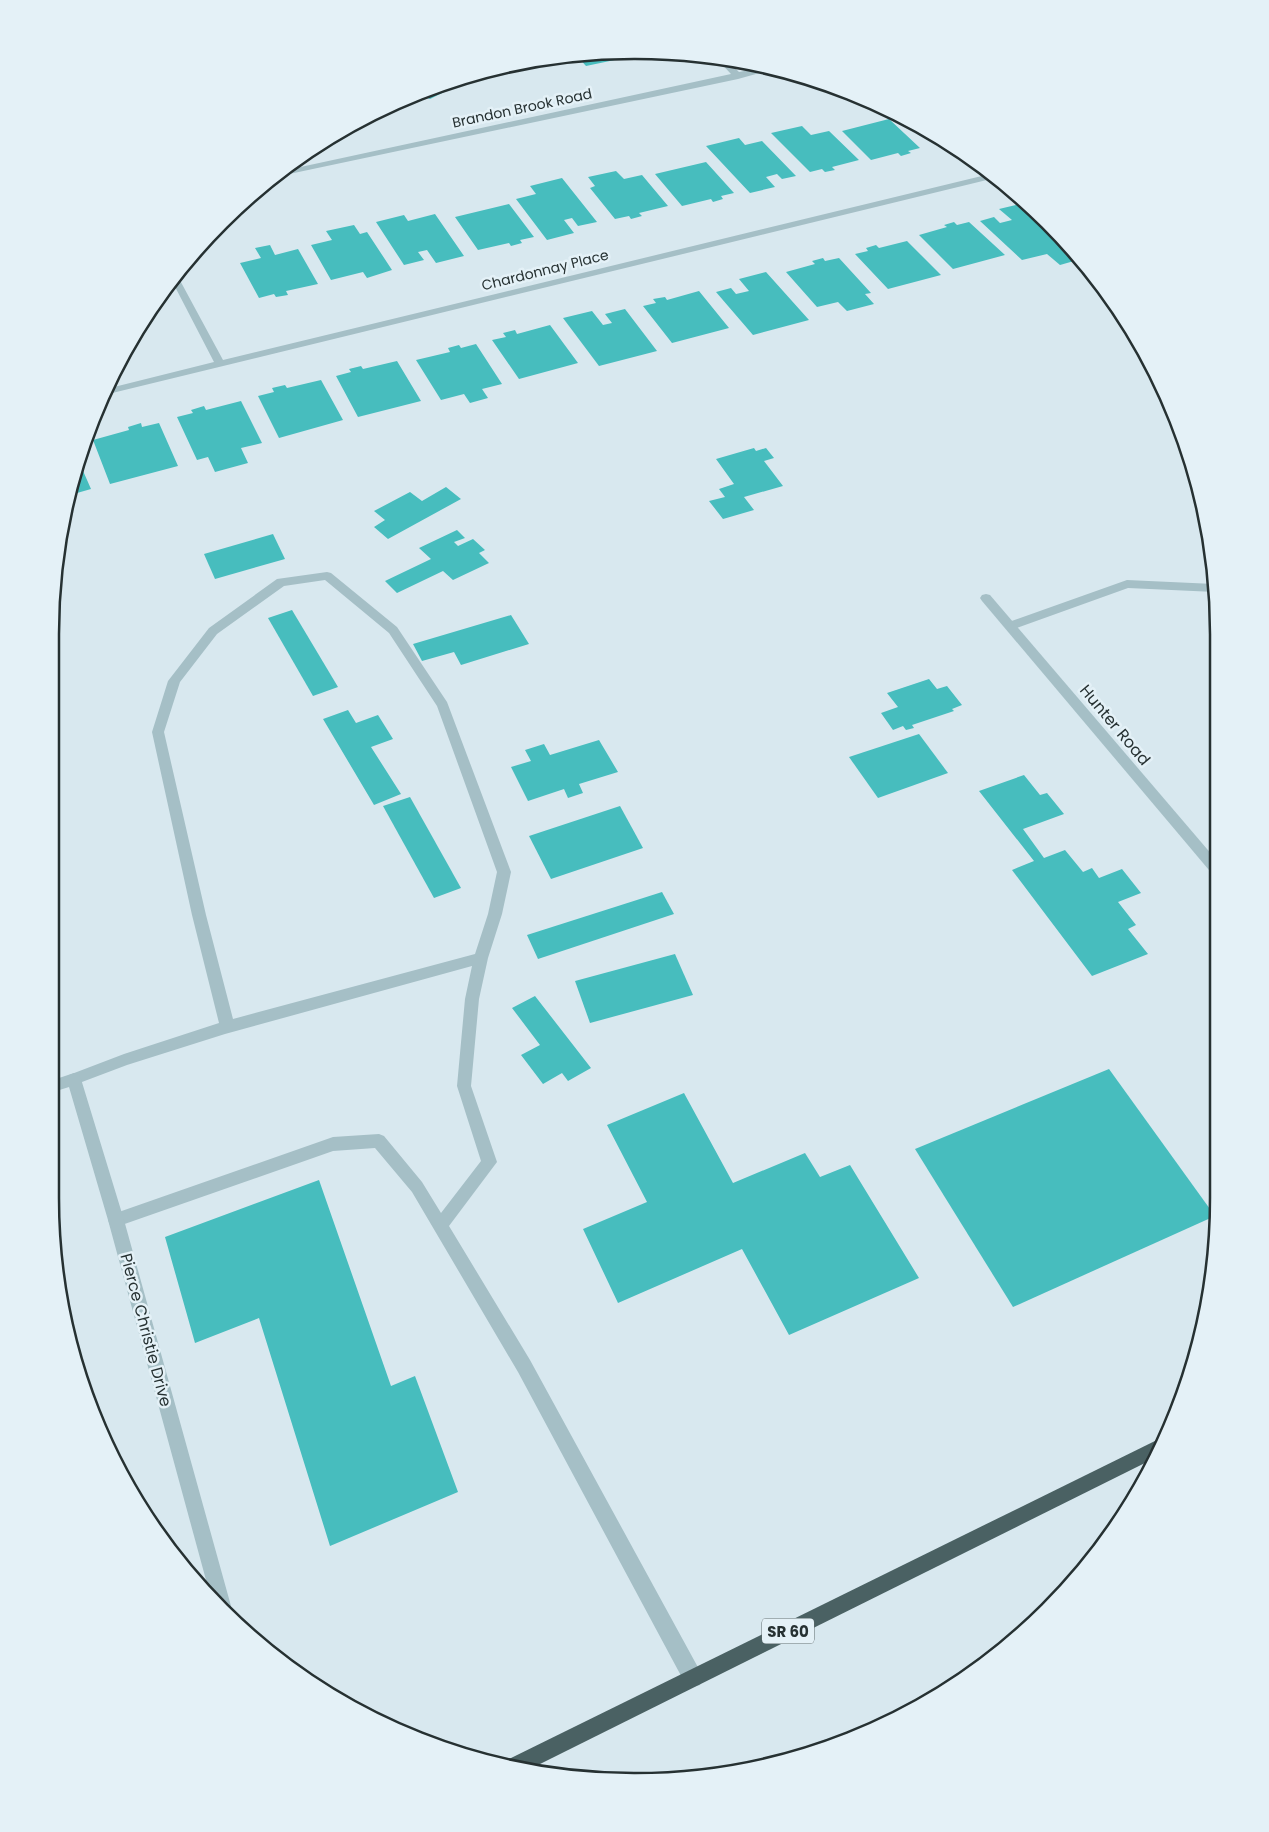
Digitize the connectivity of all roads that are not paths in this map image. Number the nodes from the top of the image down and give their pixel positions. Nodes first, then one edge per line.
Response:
1 (729, 67) edge
2 (755, 72) edge
3 (738, 76) junction
4 (295, 170) edge
5 (985, 178) edge
6 (178, 284) edge
7 (219, 363) junction
8 (114, 390) edge
9 (1208, 588) edge
10 (986, 598) dead end
11 (1010, 626) junction
12 (1210, 861) edge
13 (481, 958) junction
14 (227, 1026) junction
15 (74, 1079) junction
16 (59, 1085) edge
17 (116, 1220) junction
18 (440, 1226) junction
19 (1152, 1451) edge
20 (219, 1596) edge
21 (692, 1678) junction
22 (524, 1762) edge

1 - 3 street
2 - 3 street, Brandon Brook Road
3 - 4 street, Brandon Brook Road
5 - 7 street, Chardonnay Place
6 - 7 street
7 - 8 street, Chardonnay Place
9 - 11 street
10 - 11 street, Hunter Road
11 - 12 street, Hunter Road
13 - 14 street
13 - 14 street
13 - 18 street
14 - 15 street
15 - 16 street
15 - 17 street, Pierce Christie Drive
17 - 18 street
17 - 20 street, Pierce Christie Drive
18 - 21 street
19 - 21 highway, SR 60
21 - 22 highway, SR 60

